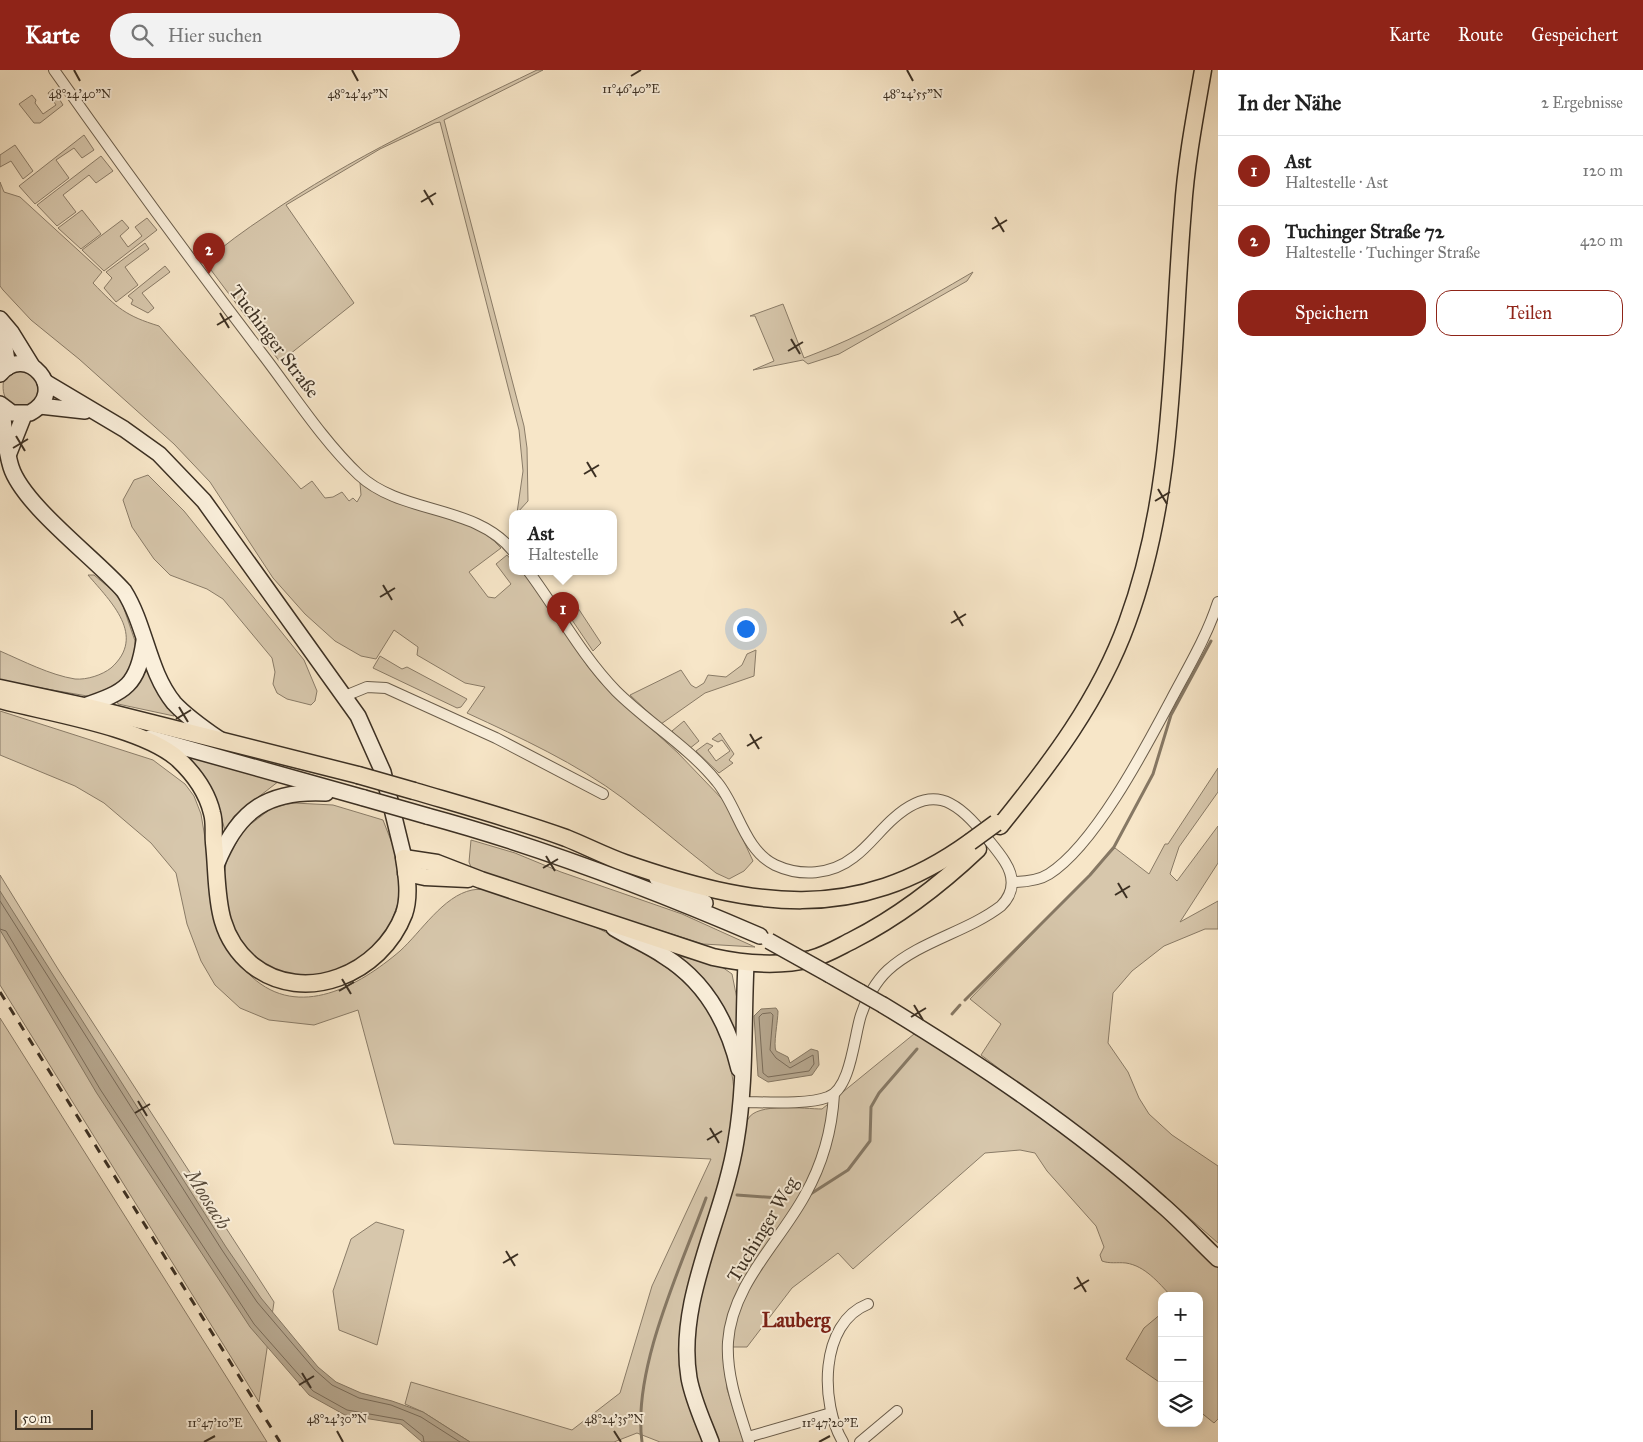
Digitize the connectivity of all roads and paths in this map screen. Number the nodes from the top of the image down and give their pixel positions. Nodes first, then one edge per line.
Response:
1 (54, 70) edge
2 (1203, 70) edge
3 (1, 320) edge
4 (32, 366) junction
5 (4, 370) edge
6 (45, 382) junction
7 (1, 406) edge
8 (40, 406) junction
9 (96, 413) junction
10 (24, 415) junction
11 (8, 454) junction
12 (509, 546) edge
13 (531, 575) edge
14 (1218, 602) edge
15 (145, 637) junction
16 (0, 688) edge
17 (344, 696) junction
18 (0, 700) edge
19 (84, 706) junction
20 (129, 732) junction
21 (219, 739) junction
22 (343, 792) junction
23 (603, 794) dead end
24 (974, 846) junction
25 (625, 862) junction
26 (217, 863) junction
27 (405, 865) junction
28 (440, 878) junction
29 (481, 880) junction
30 (1012, 882) junction
31 (406, 905) junction
32 (604, 920) junction
33 (765, 939) junction
34 (746, 964) junction
35 (834, 1094) junction
36 (741, 1095) junction
37 (1218, 1259) edge
38 (868, 1304) dead end
39 (897, 1411) dead end
40 (831, 1413) junction
41 (749, 1440) edge
42 (711, 1442) edge
43 (844, 1442) edge
44 (860, 1442) edge

1 - 12 street, Tuchinger Straße
2 - 24 main road, bridge
3 - 4 main road
3 - 5 main road
4 - 5 main road
4 - 6 main road
6 - 8 main road
6 - 9 main road
7 - 10 main road
7 - 11 main road
8 - 9 main road
8 - 10 main road
9 - 17 main road
10 - 11 main road
11 - 15 main road
13 - 30 street
14 - 30 street
15 - 19 main road
15 - 21 main road
16 - 19 main road
17 - 23 street
17 - 27 main road
18 - 20 main road
19 - 21 main road
20 - 22 main road
20 - 26 main road
21 - 25 main road, bridge
22 - 26 main road
22 - 33 main road, bridge
24 - 25 main road
24 - 34 main road
25 - 33 main road
26 - 31 main road
27 - 28 main road
27 - 29 main road
27 - 31 main road
28 - 29 main road
28 - 31 main road
29 - 32 main road
30 - 35 street
32 - 34 main road
32 - 36 main road
33 - 37 main road, bridge
34 - 36 main road
35 - 36 street
35 - 41 street, Tuchinger Weg
36 - 42 main road
38 - 40 street
39 - 44 street
40 - 41 street
40 - 43 street

